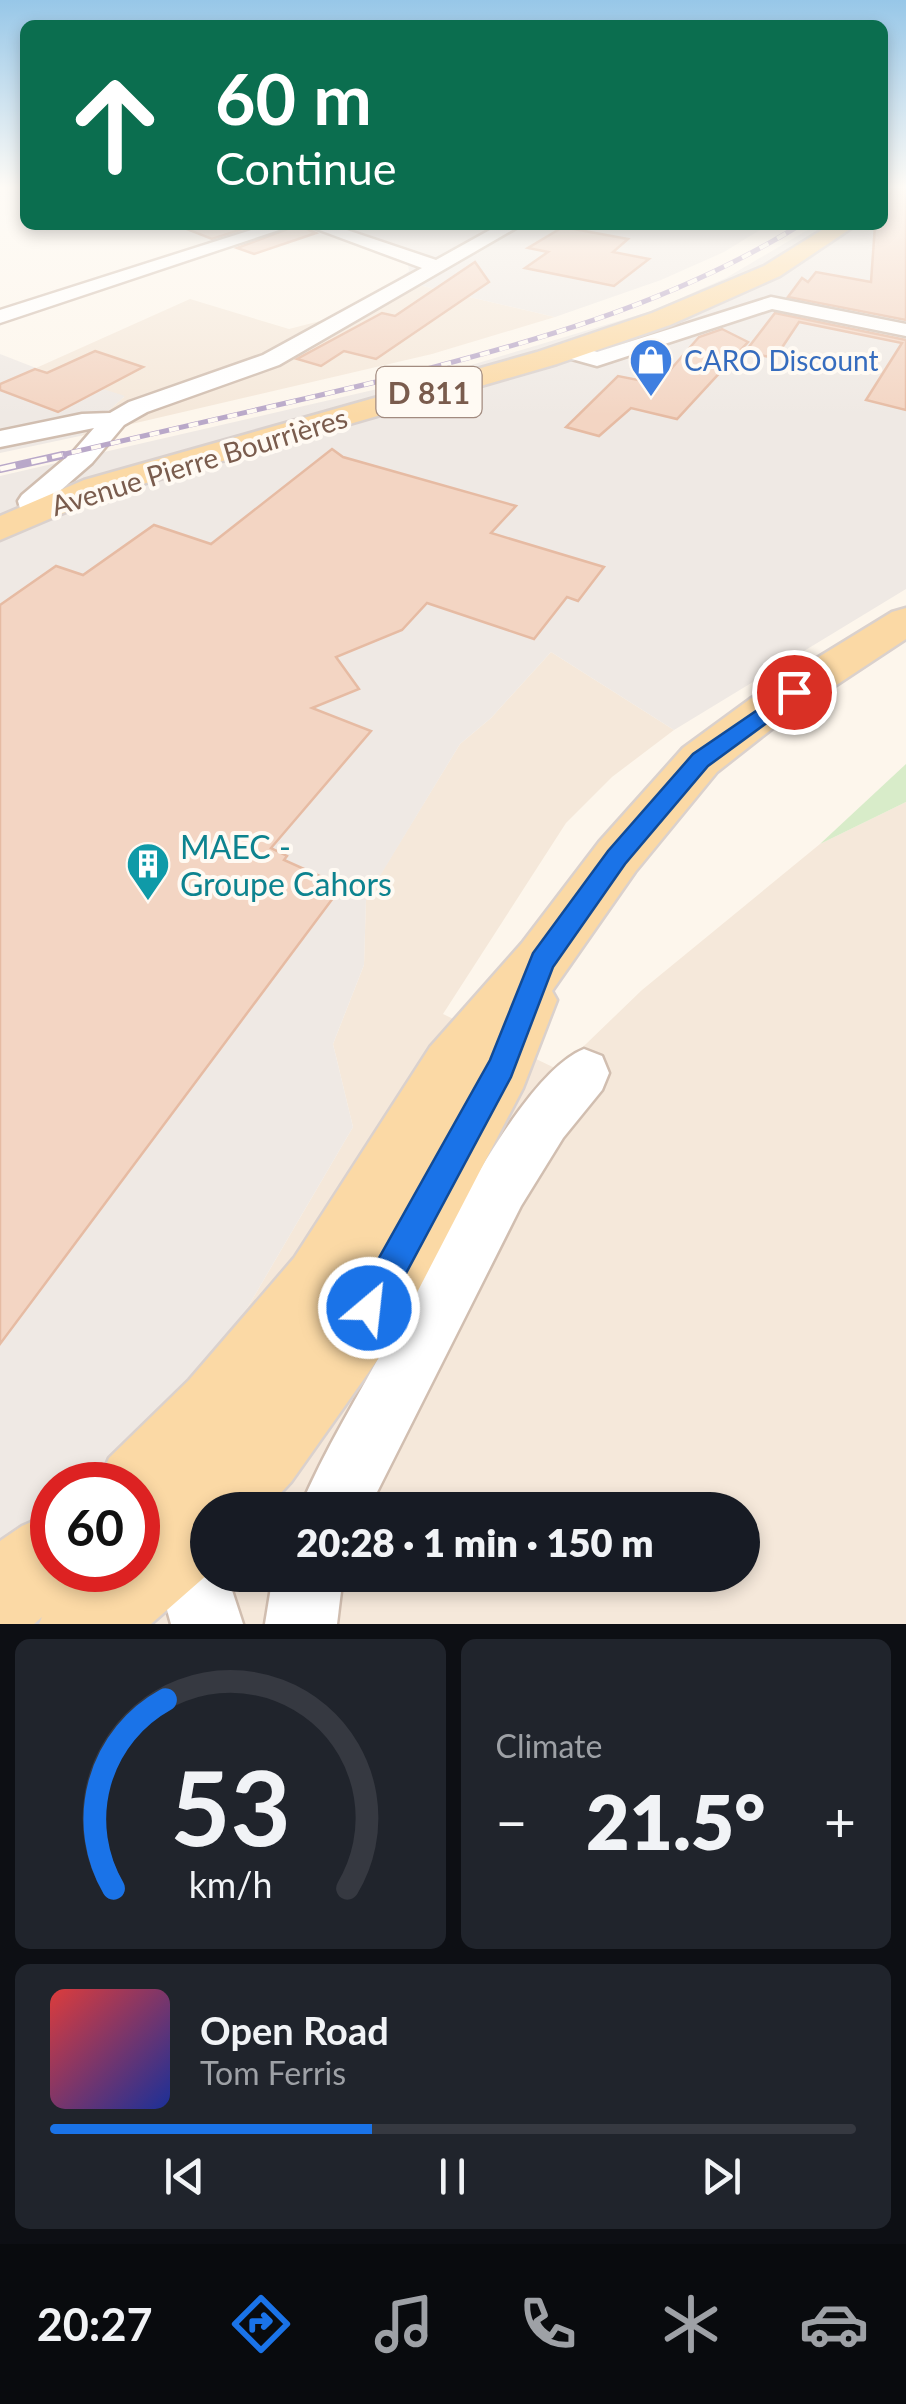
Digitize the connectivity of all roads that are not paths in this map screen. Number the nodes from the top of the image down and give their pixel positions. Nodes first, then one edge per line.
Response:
1 (165, 264) edge
2 (429, 264) edge
3 (444, 264) edge
4 (782, 264) edge
5 (438, 267) junction
6 (0, 317) edge
7 (906, 330) edge
8 (569, 351) junction
9 (114, 420) junction
10 (0, 440) edge
11 (83, 457) junction
12 (96, 487) junction
13 (33, 513) junction
14 (0, 529) edge
15 (906, 622) edge
16 (584, 1073) dead end
17 (341, 1492) edge
18 (160, 1532) edge
19 (160, 1579) edge
20 (30, 1586) edge
21 (306, 1592) edge
22 (0, 1595) edge
23 (207, 1624) edge
24 (301, 1624) edge

1 - 6 street
2 - 5 street
3 - 5 street
4 - 8 main road, Avenue Pierre Bourrières / D 811
5 - 9 street
7 - 8 street
8 - 12 main road, Avenue Pierre Bourrières / D 811
9 - 10 street
9 - 11 street
11 - 12 street
11 - 13 street
12 - 13 main road, Avenue Pierre Bourrières / D 811
13 - 14 main road, Avenue Pierre Bourrières / D 811
15 - 18 main road
16 - 17 street
19 - 23 street
20 - 22 main road
21 - 24 street

